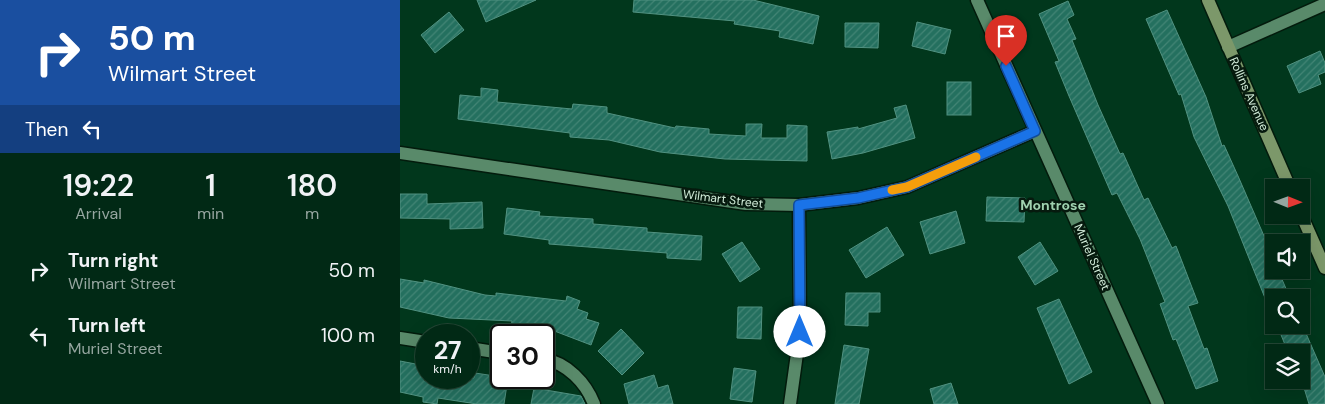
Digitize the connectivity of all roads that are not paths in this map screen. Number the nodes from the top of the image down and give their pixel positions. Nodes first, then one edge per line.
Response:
1 (977, 0) edge
2 (1208, 0) edge
3 (1325, 4) edge
4 (1228, 48) junction
5 (1035, 131) junction
6 (400, 153) edge
7 (1286, 179) edge
8 (799, 205) junction
9 (1305, 224) edge
10 (1325, 268) edge
11 (400, 338) edge
12 (415, 340) edge
13 (555, 364) edge
14 (594, 404) edge
15 (790, 404) edge
16 (1158, 404) edge

1 - 5 street, Muriel Street
2 - 4 street, Rollins Avenue
3 - 4 street
4 - 7 street, Rollins Avenue
5 - 8 street, Wilmart Street
5 - 16 street, Muriel Street
6 - 8 street, Wilmart Street
8 - 15 street
9 - 10 street
11 - 12 street
13 - 14 street

